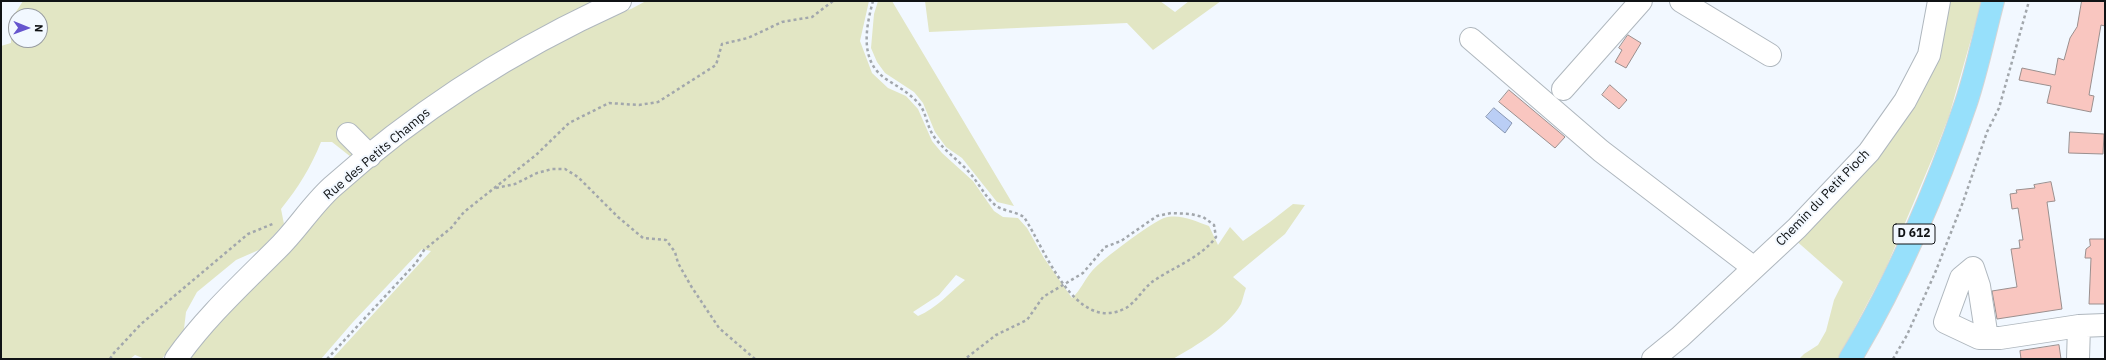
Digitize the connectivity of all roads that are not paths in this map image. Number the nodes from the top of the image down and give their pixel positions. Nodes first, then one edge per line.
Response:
1 (620, 1) edge
2 (1641, 1) edge
3 (1681, 1) edge
4 (1940, 1) edge
5 (1993, 1) edge
6 (1471, 39) dead end
7 (1770, 55) dead end
8 (1563, 89) dead end
9 (348, 134) dead end
10 (370, 156) junction
11 (1754, 268) junction
12 (2105, 325) edge
13 (2079, 326) junction
14 (1987, 338) dead end
15 (176, 359) edge
16 (1653, 359) edge
17 (1850, 359) edge
18 (2078, 359) edge

1 - 10 street, Rue des Petits Champs
2 - 8 street
3 - 7 street
4 - 11 street, Chemin du Petit Pioch
5 - 17 highway, D 612
6 - 11 street
9 - 10 street
10 - 15 street, Rue des Petits Champs
11 - 16 street, Chemin du Petit Pioch
12 - 13 street
13 - 14 street
13 - 18 street

